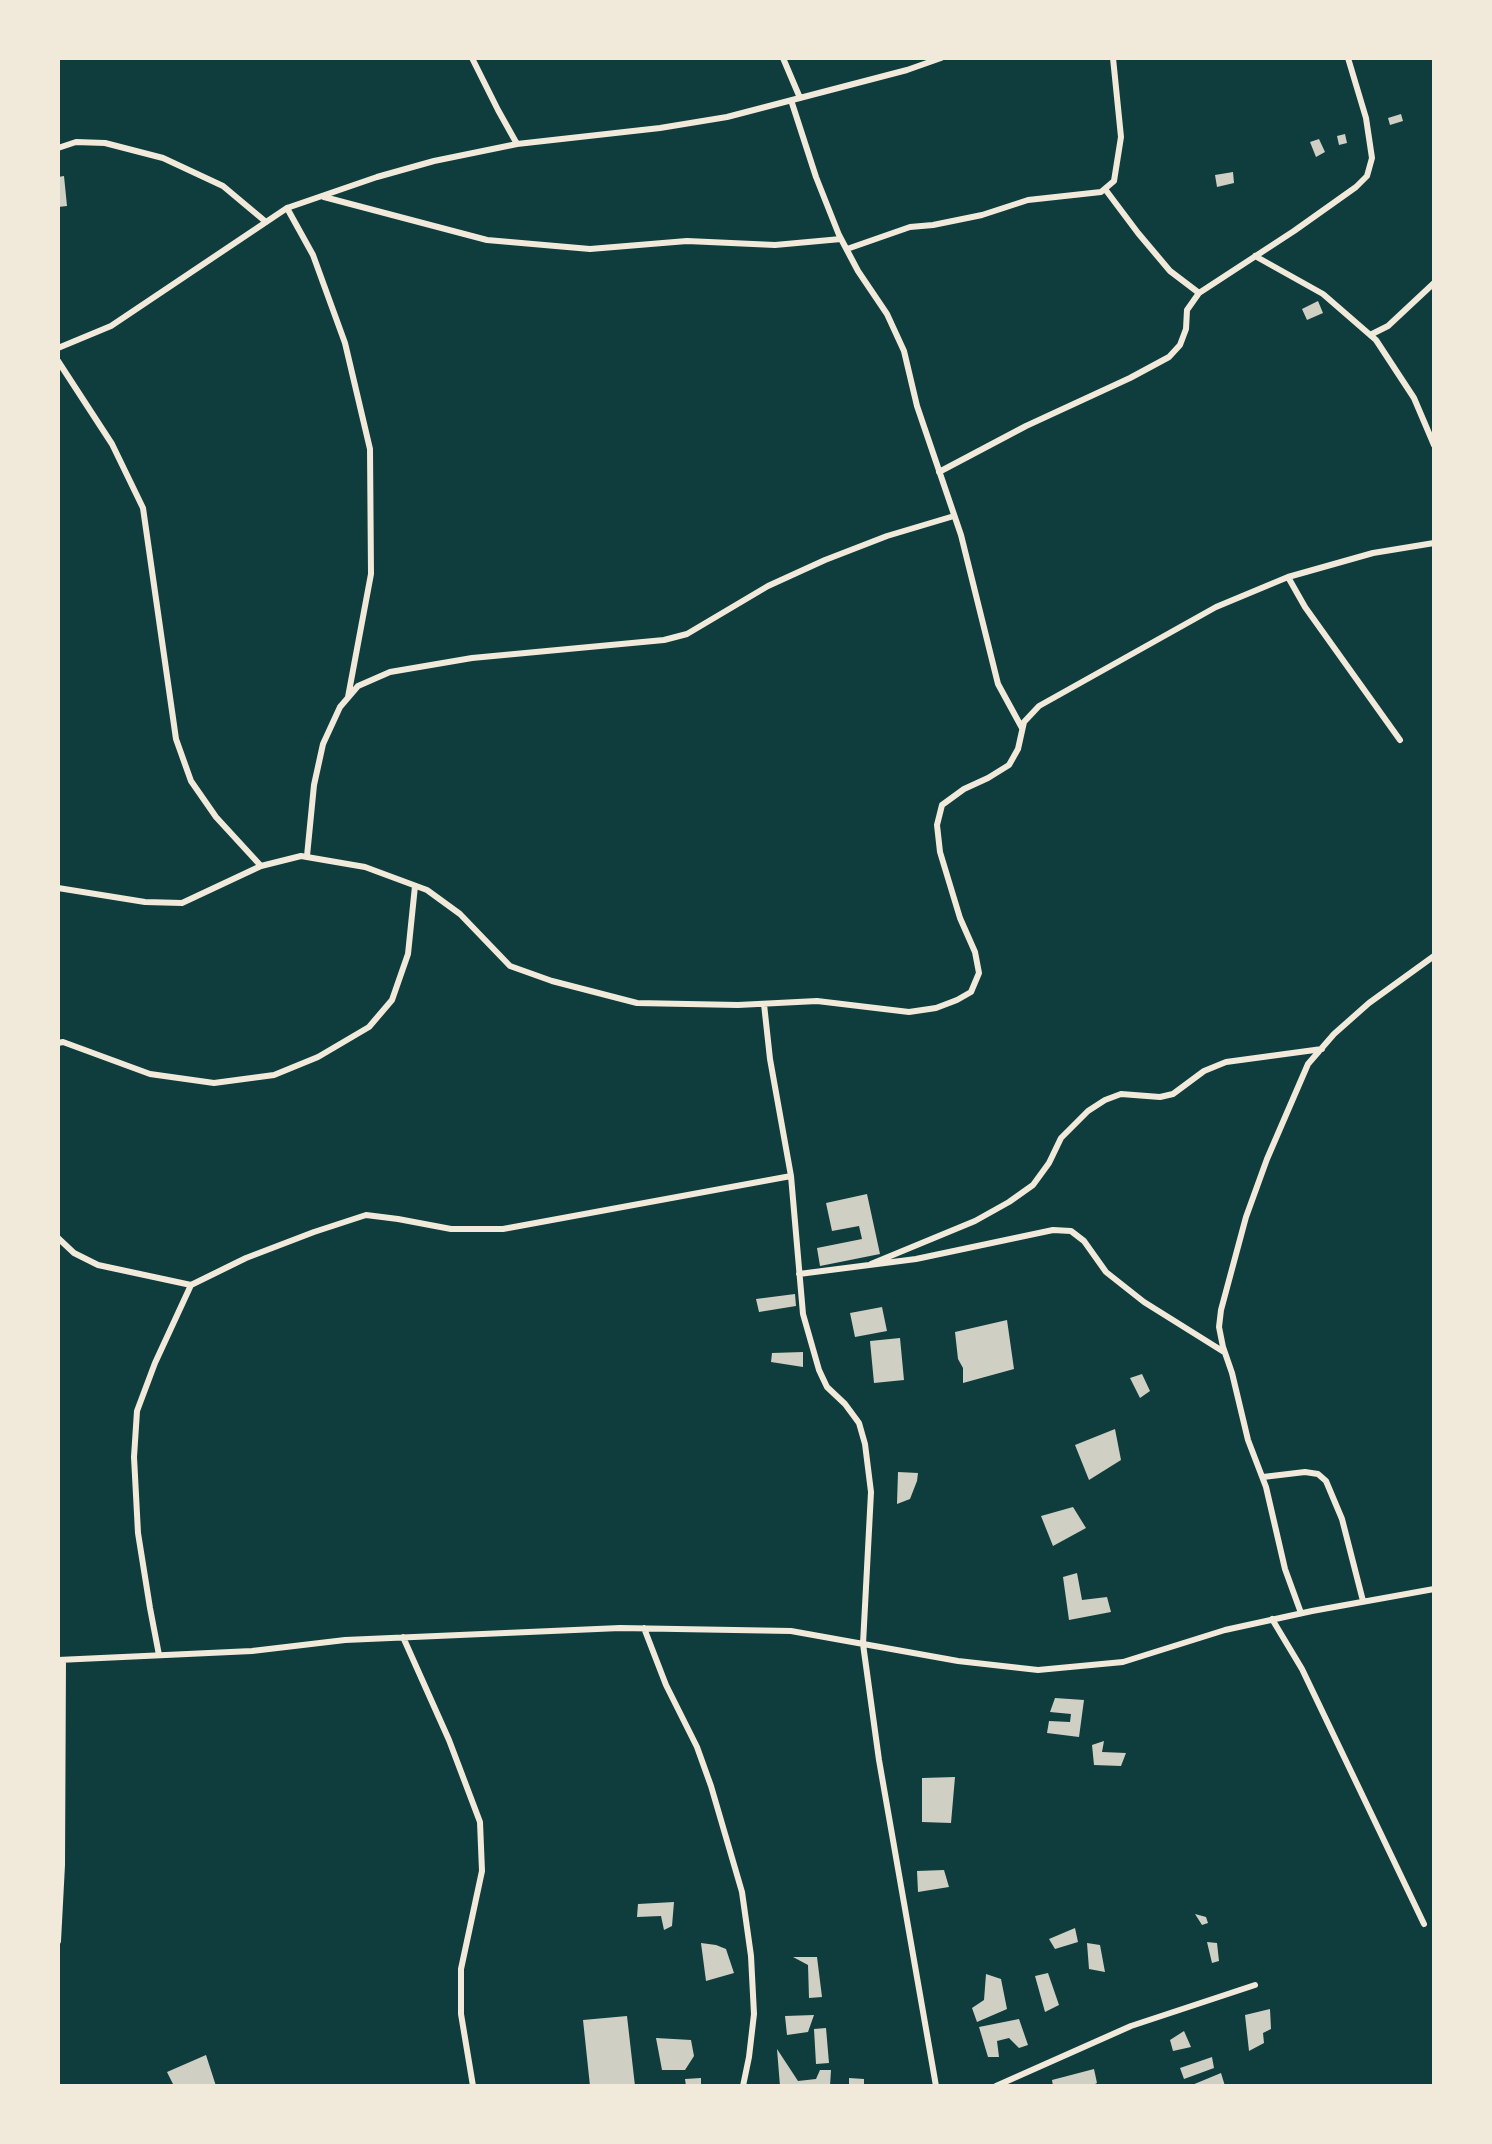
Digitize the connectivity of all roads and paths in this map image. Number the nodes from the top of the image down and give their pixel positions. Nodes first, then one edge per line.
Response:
1 (472, 58) edge
2 (783, 58) edge
3 (1113, 58) edge
4 (1348, 58) edge
5 (940, 59) edge
6 (800, 98) junction
7 (792, 100) junction
8 (517, 144) junction
9 (58, 147) edge
10 (1105, 189) junction
11 (322, 196) junction
12 (287, 208) junction
13 (266, 222) junction
14 (841, 240) junction
15 (847, 249) junction
16 (1255, 256) junction
17 (1434, 283) edge
18 (1199, 293) junction
19 (1370, 335) junction
20 (58, 348) edge
21 (58, 361) edge
22 (1434, 445) edge
23 (939, 472) junction
24 (954, 516) junction
25 (1434, 543) edge
26 (1288, 577) junction
27 (348, 697) junction
28 (1023, 728) junction
29 (1400, 740) dead end
30 (307, 856) junction
31 (261, 866) junction
32 (415, 886) junction
33 (58, 888) edge
34 (1434, 956) edge
35 (764, 1004) junction
36 (58, 1043) edge
37 (1322, 1049) junction
38 (791, 1176) junction
39 (58, 1239) edge
40 (871, 1264) junction
41 (799, 1274) junction
42 (191, 1285) junction
43 (1225, 1353) junction
44 (1263, 1477) junction
45 (1434, 1589) edge
46 (1363, 1601) junction
47 (1302, 1613) junction
48 (1272, 1619) junction
49 (644, 1628) junction
50 (403, 1637) junction
51 (862, 1644) junction
52 (159, 1655) junction
53 (61, 1660) edge
54 (1424, 1924) dead end
55 (58, 1941) edge
56 (1255, 1985) dead end
57 (473, 2085) edge
58 (742, 2085) edge
59 (936, 2085) edge
60 (996, 2085) edge

1 - 8 street
2 - 6 street
3 - 10 street
4 - 16 street
5 - 6 street
6 - 7 street
7 - 8 street
7 - 14 street
8 - 11 street
9 - 13 street
10 - 15 street
10 - 18 street
11 - 12 street
11 - 14 street
12 - 13 street
12 - 27 street
13 - 20 street
14 - 15 street
15 - 23 street
16 - 18 street
16 - 19 street
17 - 19 street
18 - 23 street
19 - 22 street
21 - 31 street
23 - 24 street
24 - 27 street
24 - 28 street
25 - 26 street
26 - 28 street
26 - 29 street
27 - 30 street
28 - 35 street
30 - 31 street
30 - 32 street
31 - 33 street
32 - 35 street
32 - 36 street
34 - 37 street
35 - 38 street
37 - 40 street
37 - 43 street
38 - 41 street
38 - 42 street
39 - 42 street
40 - 41 street
40 - 43 street
41 - 51 street
42 - 52 street
43 - 44 street
44 - 46 street
44 - 47 street
45 - 46 street
46 - 47 street
47 - 48 street
48 - 51 street
48 - 54 street
49 - 50 street
49 - 51 street
49 - 58 street
50 - 52 street
50 - 57 street
51 - 59 street
52 - 53 street
53 - 55 street
56 - 60 street

